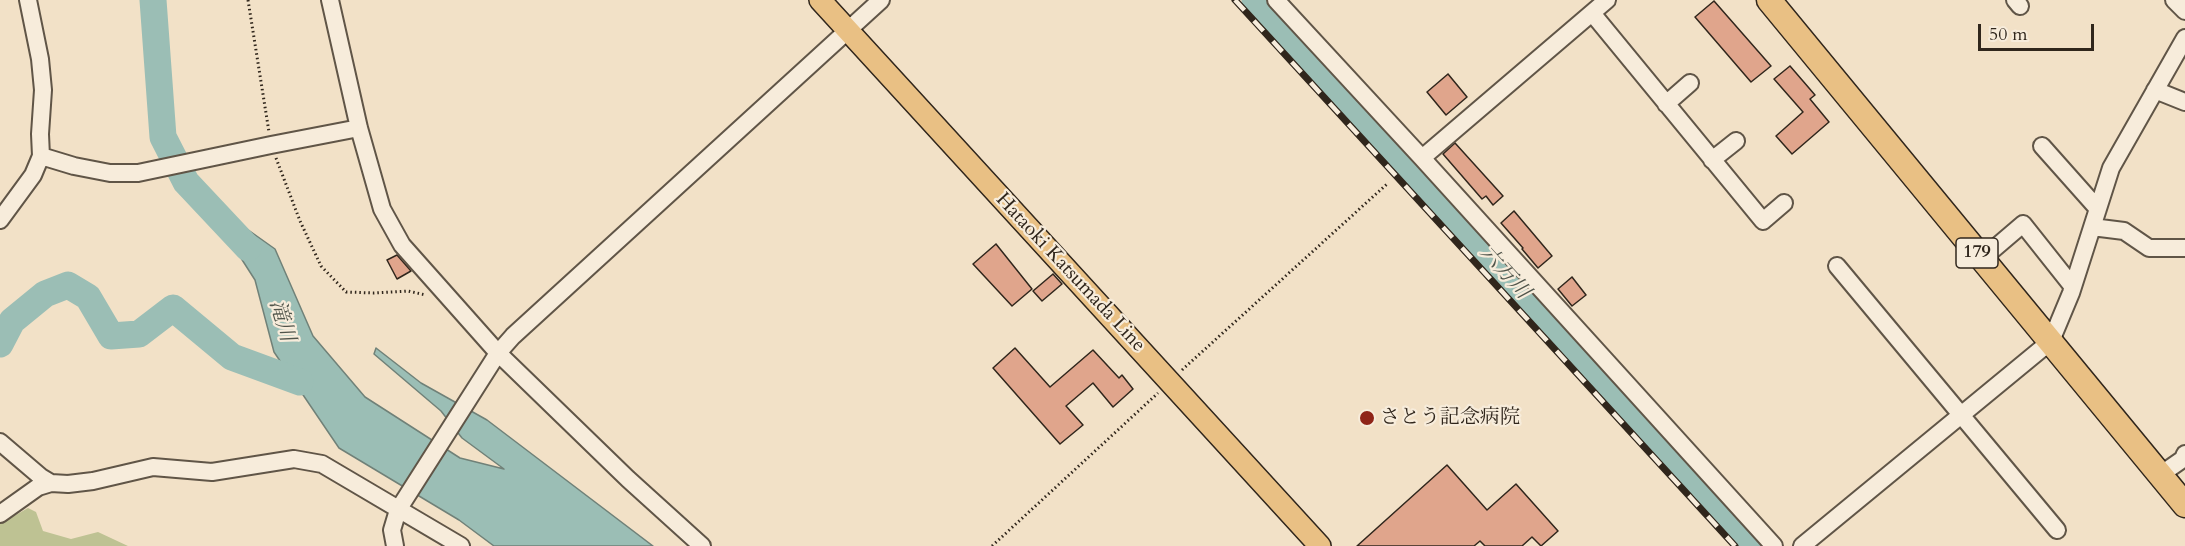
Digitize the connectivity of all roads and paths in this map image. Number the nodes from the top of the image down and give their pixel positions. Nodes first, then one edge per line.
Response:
1 (28, 0) edge
2 (248, 0) edge
3 (330, 0) edge
4 (820, 0) edge
5 (881, 0) edge
6 (1276, 0) edge
7 (1607, 0) edge
8 (1769, 0) edge
9 (2174, 0) edge
10 (2185, 11) edge
11 (1592, 13) junction
12 (848, 31) junction
13 (2184, 41) edge
14 (1690, 83) dead end
15 (2155, 90) junction
16 (1666, 104) junction
17 (2184, 106) edge
18 (359, 128) junction
19 (1736, 141) dead end
20 (269, 145) junction
21 (2043, 146) dead end
22 (41, 156) junction
23 (1422, 158) junction
24 (1712, 160) junction
25 (1387, 184) dead end
26 (1784, 203) dead end
27 (2098, 209) junction
28 (0, 220) edge
29 (2092, 227) junction
30 (2185, 248) edge
31 (1982, 259) junction
32 (1837, 266) dead end
33 (2073, 287) junction
34 (443, 293) junction
35 (2051, 341) junction
36 (498, 353) junction
37 (1170, 381) junction
38 (1961, 415) junction
39 (0, 442) edge
40 (2185, 454) edge
41 (2160, 475) junction
42 (51, 483) junction
43 (2185, 504) edge
44 (398, 510) junction
45 (0, 514) edge
46 (2057, 530) dead end
47 (395, 546) edge
48 (461, 546) edge
49 (702, 546) edge
50 (992, 546) edge
51 (1320, 546) edge
52 (1774, 546) edge
53 (1802, 546) edge

1 - 22 street
2 - 20 path
3 - 18 street
4 - 12 main road, Hataoki Katsumada Line
5 - 12 street
6 - 23 street
7 - 11 street
8 - 31 highway, 179
9 - 10 street
11 - 16 street
11 - 23 street
12 - 36 street
12 - 37 main road, Hataoki Katsumada Line
13 - 15 street
14 - 16 street
15 - 17 street
15 - 27 street
16 - 24 street
18 - 20 street
18 - 34 street
19 - 24 street
20 - 22 street
20 - 34 path
21 - 27 street
22 - 28 street
23 - 52 street
24 - 26 street
25 - 37 path
27 - 29 street
29 - 30 street
29 - 33 street
31 - 33 street
31 - 35 highway, 179
32 - 38 street
33 - 35 street
34 - 36 street
35 - 38 street
35 - 41 highway, 179
36 - 44 street
36 - 49 street
37 - 50 path
37 - 51 main road, Hataoki Katsumada Line
38 - 46 street
38 - 53 street
39 - 42 street
40 - 41 street
41 - 43 highway, 179
42 - 44 street
42 - 45 street
44 - 47 street
44 - 48 street

